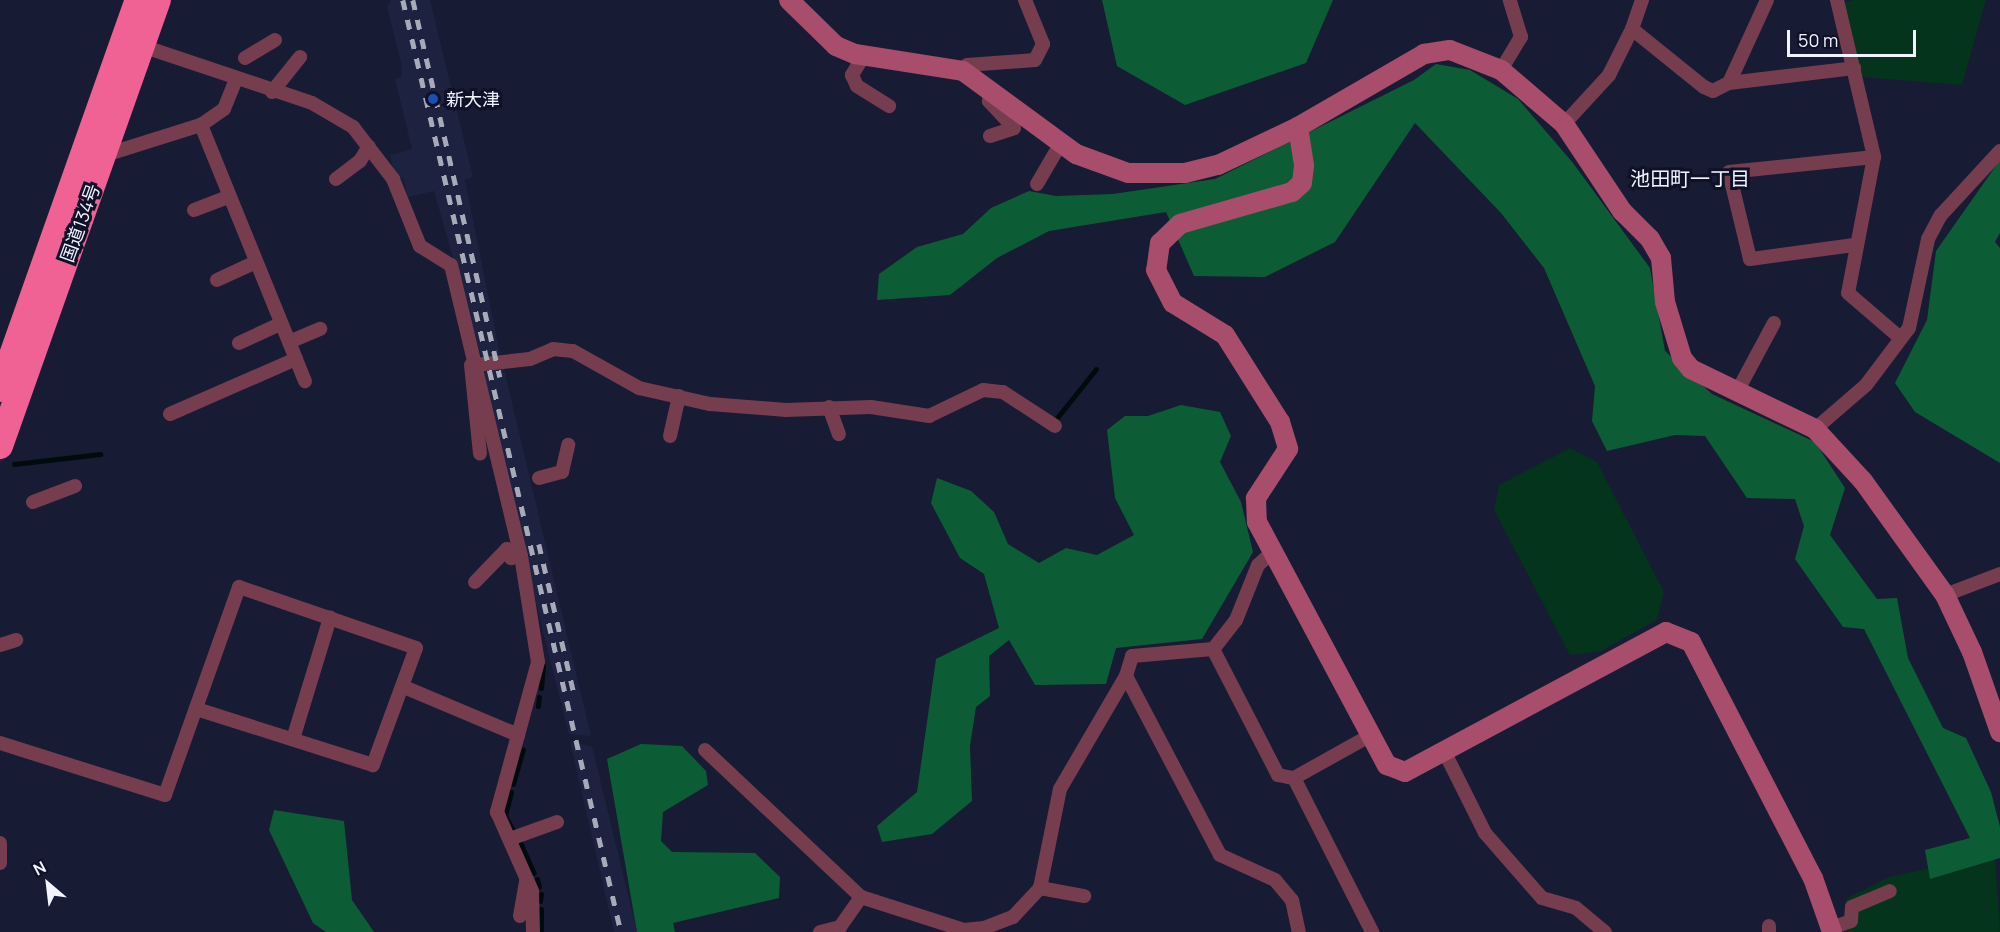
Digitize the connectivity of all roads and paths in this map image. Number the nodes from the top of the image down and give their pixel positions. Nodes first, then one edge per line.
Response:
1 (138, 0) edge
2 (158, 0) edge
3 (789, 0) edge
4 (1025, 0) edge
5 (1510, 0) edge
6 (1642, 0) edge
7 (1767, 0) edge
8 (1837, 0) edge
9 (1632, 29) junction
10 (275, 39) dead end
11 (142, 46) junction
12 (866, 54) junction
13 (300, 57) dead end
14 (245, 58) dead end
15 (1854, 68) junction
16 (1501, 70) junction
17 (963, 71) junction
18 (236, 80) junction
19 (1729, 83) junction
20 (272, 92) junction
21 (994, 93) junction
22 (889, 106) dead end
23 (1564, 124) junction
24 (201, 125) junction
25 (1298, 128) junction
26 (990, 136) dead end
27 (1061, 143) junction
28 (369, 146) junction
29 (2000, 151) edge
30 (105, 155) junction
31 (1874, 157) junction
32 (336, 179) dead end
33 (1037, 184) dead end
34 (228, 197) junction
35 (194, 210) dead end
36 (1854, 244) junction
37 (256, 262) junction
38 (217, 280) dead end
39 (1774, 323) dead end
40 (280, 324) junction
41 (321, 328) dead end
42 (1898, 336) junction
43 (290, 342) junction
44 (239, 343) dead end
45 (296, 359) junction
46 (475, 363) junction
47 (305, 381) dead end
48 (0, 389) edge
49 (1738, 390) junction
50 (679, 396) junction
51 (829, 407) junction
52 (170, 414) dead end
53 (1055, 426) dead end
54 (1815, 429) junction
55 (839, 434) dead end
56 (670, 436) dead end
57 (568, 445) dead end
58 (0, 446) edge
59 (480, 454) dead end
60 (539, 478) dead end
61 (75, 486) dead end
62 (33, 502) dead end
63 (1270, 554) junction
64 (521, 556) junction
65 (2000, 574) edge
66 (475, 582) dead end
67 (1945, 595) junction
68 (330, 618) junction
69 (16, 640) dead end
70 (0, 645) edge
71 (1213, 649) junction
72 (1126, 676) junction
73 (404, 687) junction
74 (196, 709) junction
75 (2000, 732) edge
76 (518, 735) junction
77 (1371, 735) junction
78 (293, 740) junction
79 (0, 743) edge
80 (1443, 749) junction
81 (705, 750) dead end
82 (1294, 778) junction
83 (557, 822) dead end
84 (510, 839) junction
85 (0, 843) edge
86 (0, 863) edge
87 (527, 877) junction
88 (1040, 888) junction
89 (1890, 891) dead end
90 (1083, 896) dead end
91 (861, 897) junction
92 (520, 916) dead end
93 (1853, 926) edge
94 (977, 930) edge
95 (1831, 930) edge
96 (533, 932) edge
97 (820, 932) edge
98 (1299, 932) edge
99 (1372, 932) edge
100 (1605, 932) edge

1 - 48 highway, 国道134号
2 - 11 highway, 国道134号
3 - 12 street
4 - 17 street
5 - 16 street
6 - 9 street
7 - 19 street
8 - 15 street
9 - 19 street
9 - 23 street
10 - 14 street
11 - 18 street
11 - 30 highway, 国道134号
12 - 17 street
12 - 22 street
13 - 20 street
15 - 19 street
15 - 31 street
16 - 23 street
16 - 25 street
17 - 21 street
18 - 20 street
18 - 24 street
20 - 28 street
21 - 26 street
21 - 27 street
23 - 49 street
24 - 30 street
24 - 34 street
25 - 27 street
25 - 63 street
27 - 33 street
28 - 32 street
28 - 46 street
29 - 42 street
30 - 58 highway, 国道134号
31 - 36 street
31 - 36 street
34 - 35 street
34 - 37 street
36 - 42 street
37 - 38 street
37 - 40 street
39 - 49 street
40 - 43 street
40 - 44 street
41 - 43 street
42 - 54 street
43 - 45 street
45 - 47 street
45 - 52 street
46 - 50 street
46 - 59 street
46 - 64 street
49 - 54 street
50 - 51 street
50 - 56 street
51 - 53 street
51 - 55 street
54 - 67 street
57 - 60 street
61 - 62 street
63 - 71 street
63 - 77 street
64 - 66 street
64 - 76 street
65 - 67 street
67 - 75 street
68 - 73 street
68 - 74 street
68 - 78 street
69 - 70 street
71 - 72 street
71 - 82 street
72 - 88 street
72 - 98 street
73 - 76 street
73 - 78 street
74 - 78 street
74 - 79 street
76 - 84 street
77 - 80 street
77 - 82 street
80 - 95 street
80 - 100 street
81 - 91 street
82 - 99 street
83 - 84 street
84 - 87 street
85 - 86 street
87 - 92 street
87 - 96 street
88 - 90 street
88 - 94 street
89 - 93 street
91 - 94 street
91 - 97 street
93 - 95 street

